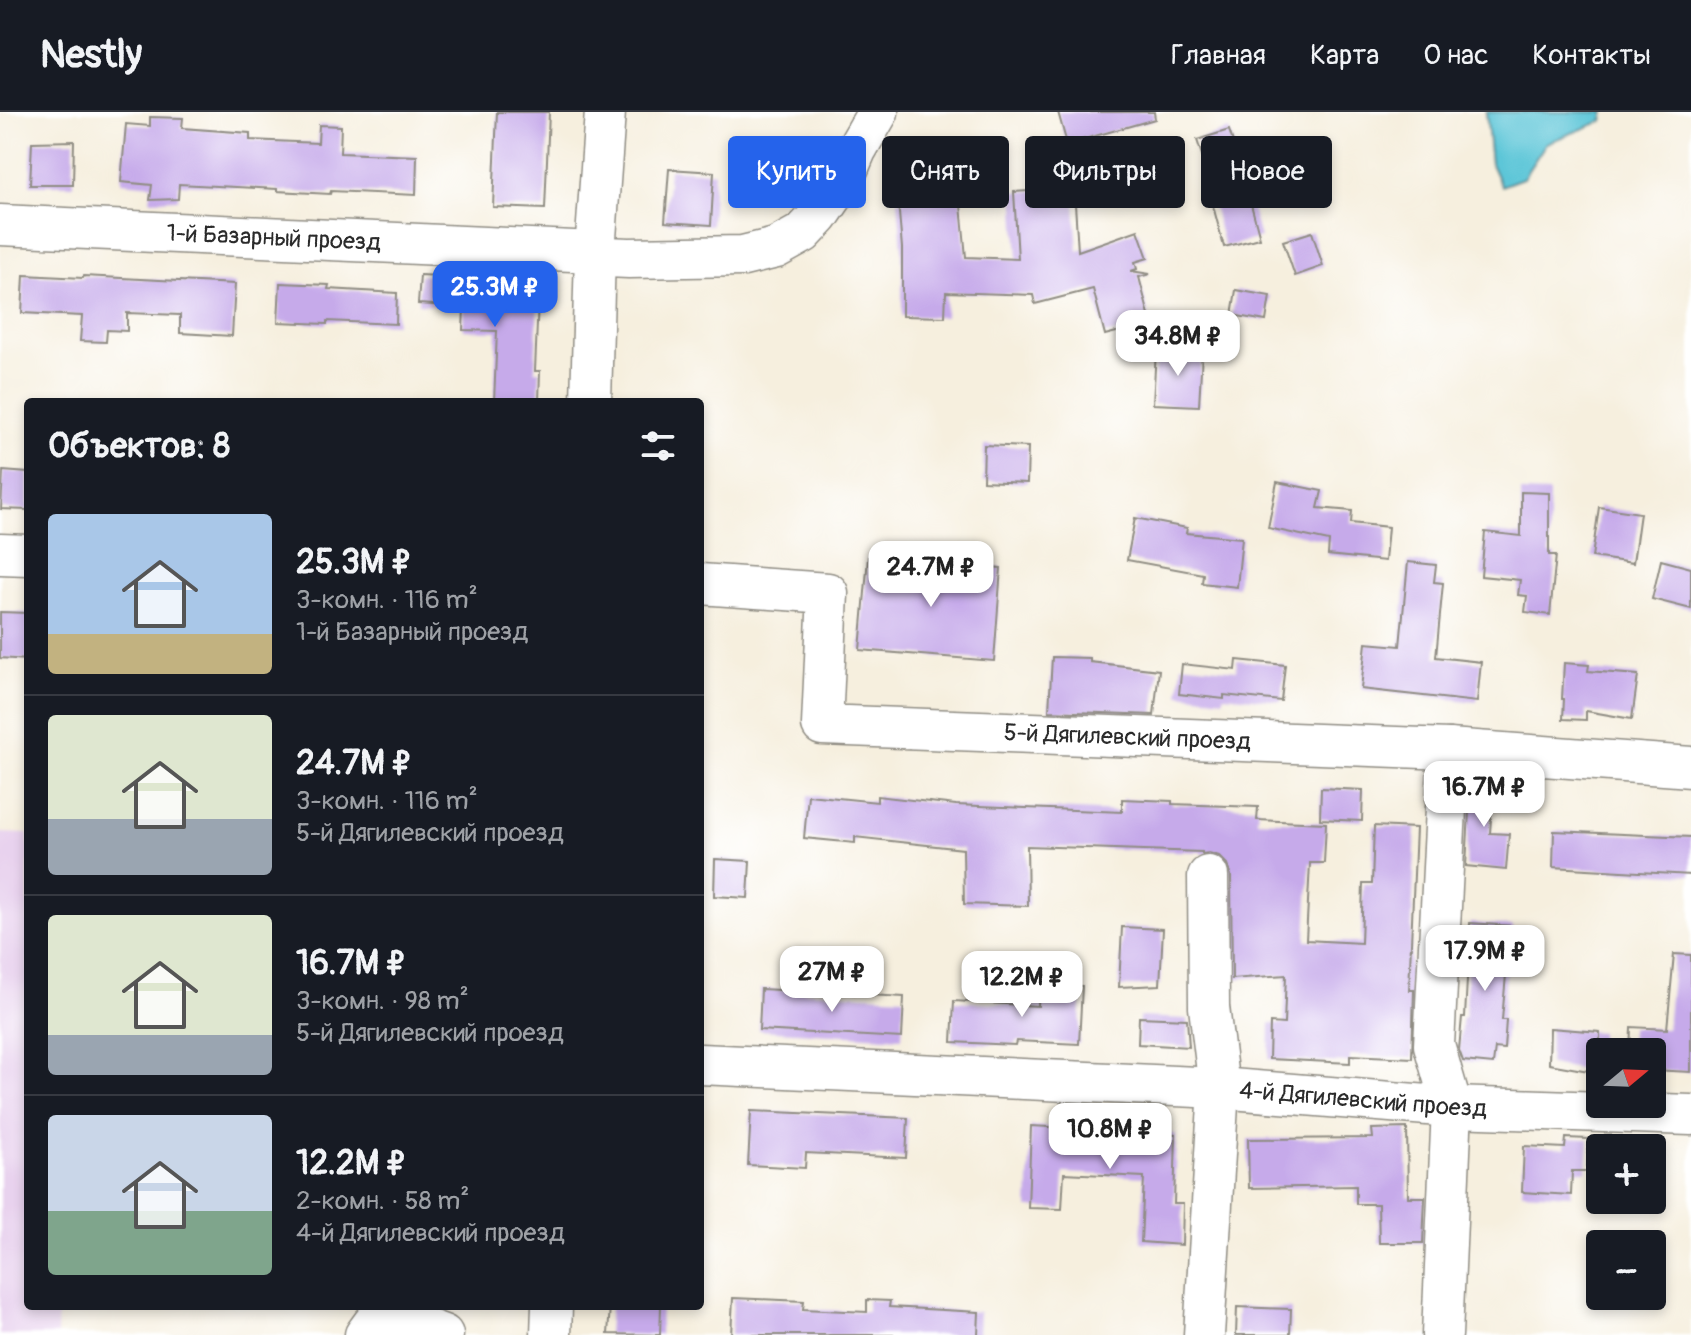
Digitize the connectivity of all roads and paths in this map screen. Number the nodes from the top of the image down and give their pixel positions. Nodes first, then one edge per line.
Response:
1 (605, 112) edge
2 (878, 112) edge
3 (0, 225) edge
4 (595, 252) junction
5 (591, 398) edge
6 (0, 554) edge
7 (24, 555) edge
8 (704, 584) edge
9 (1449, 749) junction
10 (1691, 767) edge
11 (1208, 876) dead end
12 (704, 1064) edge
13 (1219, 1088) junction
14 (1452, 1107) junction
15 (1691, 1115) edge
16 (552, 1310) edge
17 (365, 1335) edge
18 (443, 1335) edge
19 (551, 1335) edge
20 (1204, 1335) edge
21 (1442, 1335) edge

1 - 4 street
2 - 4 street, 1-й Базарный проезд
3 - 4 street, 1-й Базарный проезд
4 - 5 street
6 - 7 street
8 - 9 street, 5-й Дягилевский проезд
9 - 10 street, 5-й Дягилевский проезд
9 - 14 street
11 - 13 street
12 - 13 street, 4-й Дягилевский проезд
13 - 14 street, 4-й Дягилевский проезд
13 - 20 street
14 - 15 street, 4-й Дягилевский проезд
14 - 21 street
16 - 19 street
17 - 18 street

